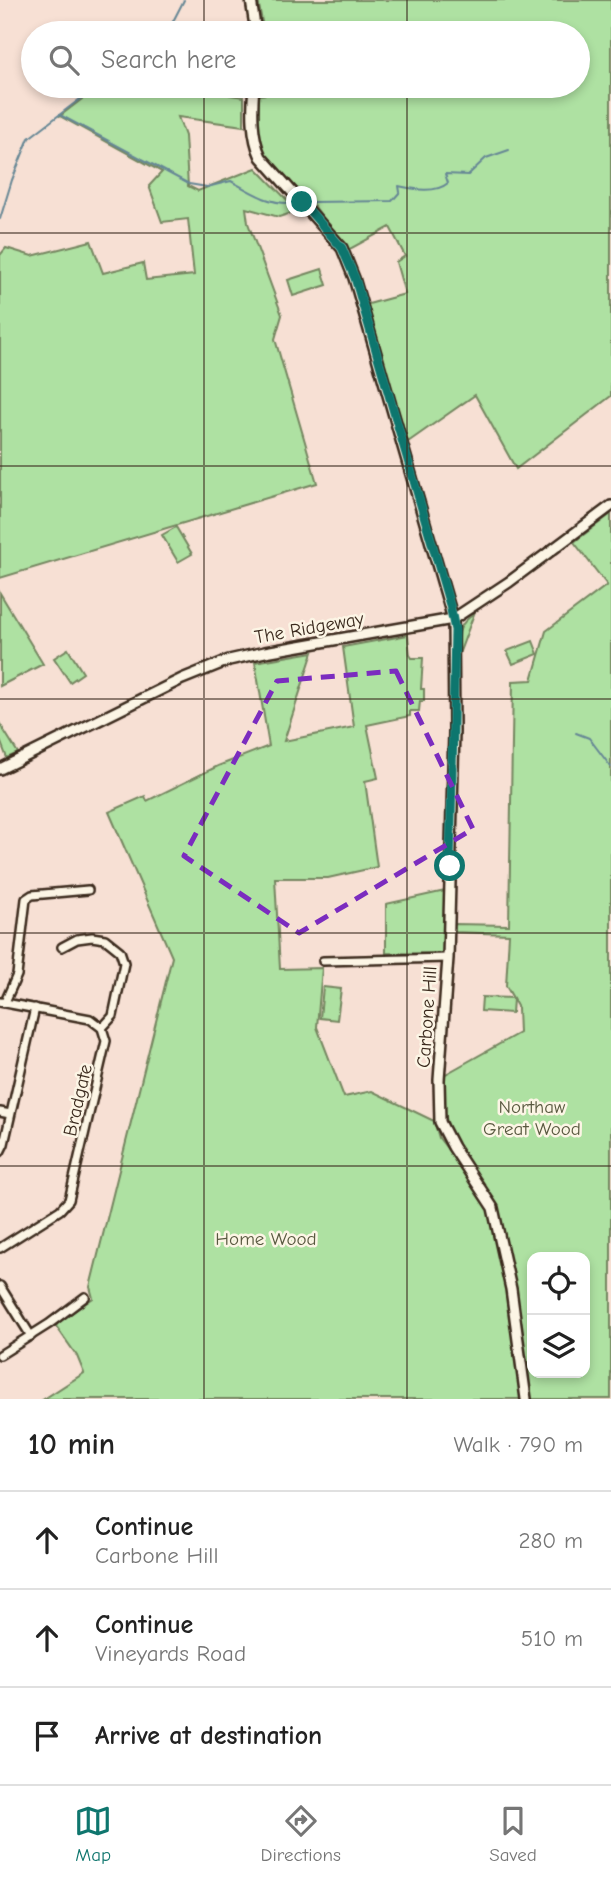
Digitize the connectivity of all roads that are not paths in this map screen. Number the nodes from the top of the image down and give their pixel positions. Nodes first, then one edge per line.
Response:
1 (251, 0) edge
2 (254, 21) edge
3 (254, 98) edge
4 (611, 506) edge
5 (453, 619) junction
6 (0, 769) edge
7 (88, 890) dead end
8 (62, 947) dead end
9 (448, 958) junction
10 (323, 961) dead end
11 (2, 1002) edge
12 (35, 1008) junction
13 (102, 1028) junction
14 (0, 1112) edge
15 (10, 1114) junction
16 (0, 1152) edge
17 (0, 1248) edge
18 (0, 1286) edge
19 (85, 1297) dead end
20 (31, 1336) junction
21 (0, 1355) edge
22 (526, 1399) edge

1 - 2 street
3 - 5 street, Carbone Hill
4 - 5 street, The Ridgeway
5 - 6 street, The Ridgeway
5 - 9 street, Carbone Hill
7 - 11 street
8 - 13 street
9 - 10 street
9 - 22 street, Carbone Hill
11 - 12 street
12 - 13 street
12 - 15 street
13 - 17 street, Bradgate
14 - 15 street
15 - 16 street
18 - 20 street
19 - 20 street
20 - 21 street

